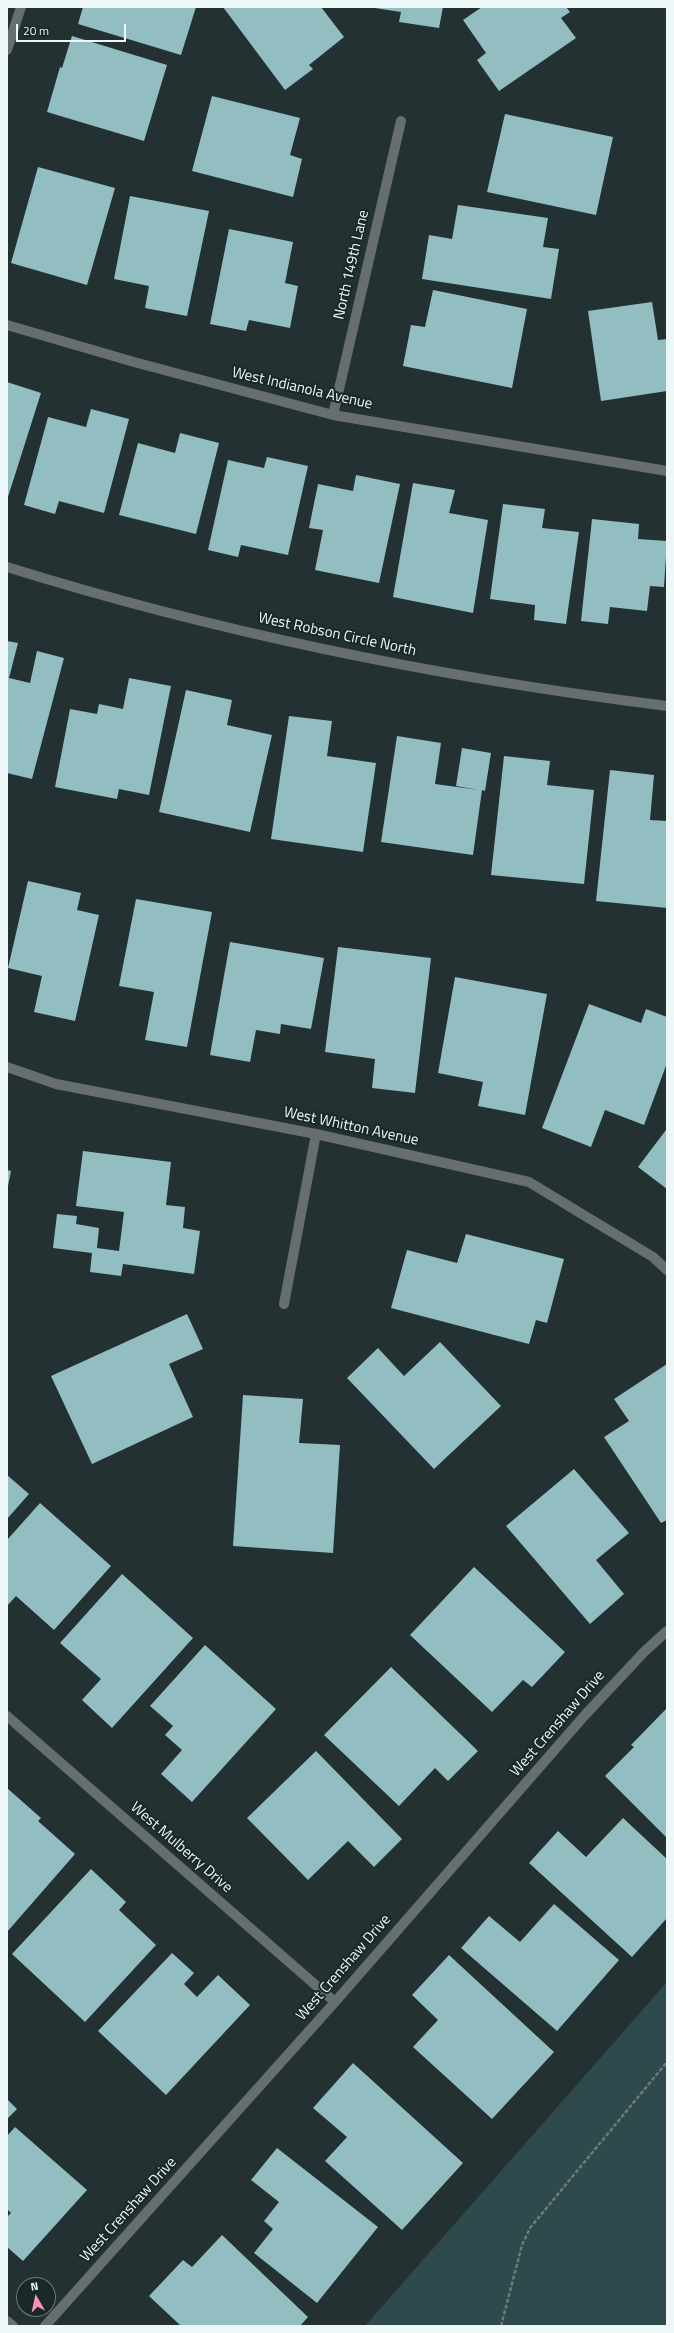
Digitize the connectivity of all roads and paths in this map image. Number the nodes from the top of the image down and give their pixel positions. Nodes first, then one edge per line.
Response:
1 (21, 7) edge
2 (7, 50) edge
3 (401, 122) dead end
4 (7, 325) edge
5 (333, 415) junction
6 (667, 471) edge
7 (7, 567) edge
8 (667, 706) edge
9 (7, 1067) edge
10 (316, 1134) junction
11 (667, 1270) edge
12 (284, 1304) dead end
13 (667, 1631) edge
14 (7, 1716) edge
15 (335, 2002) junction
16 (667, 2062) edge
17 (7, 2321) edge
18 (13, 2326) edge
19 (45, 2326) edge
20 (501, 2326) edge

1 - 2 street
3 - 5 street, North 149th Lane
4 - 5 street, West Indianola Avenue
5 - 6 street, West Indianola Avenue
7 - 8 street, West Robson Circle North
9 - 10 street, West Whitton Avenue
10 - 11 street, West Whitton Avenue
10 - 12 street
13 - 15 street, West Crenshaw Drive
14 - 15 street, West Mulberry Drive
15 - 19 street, West Crenshaw Drive
16 - 20 path
17 - 18 street

